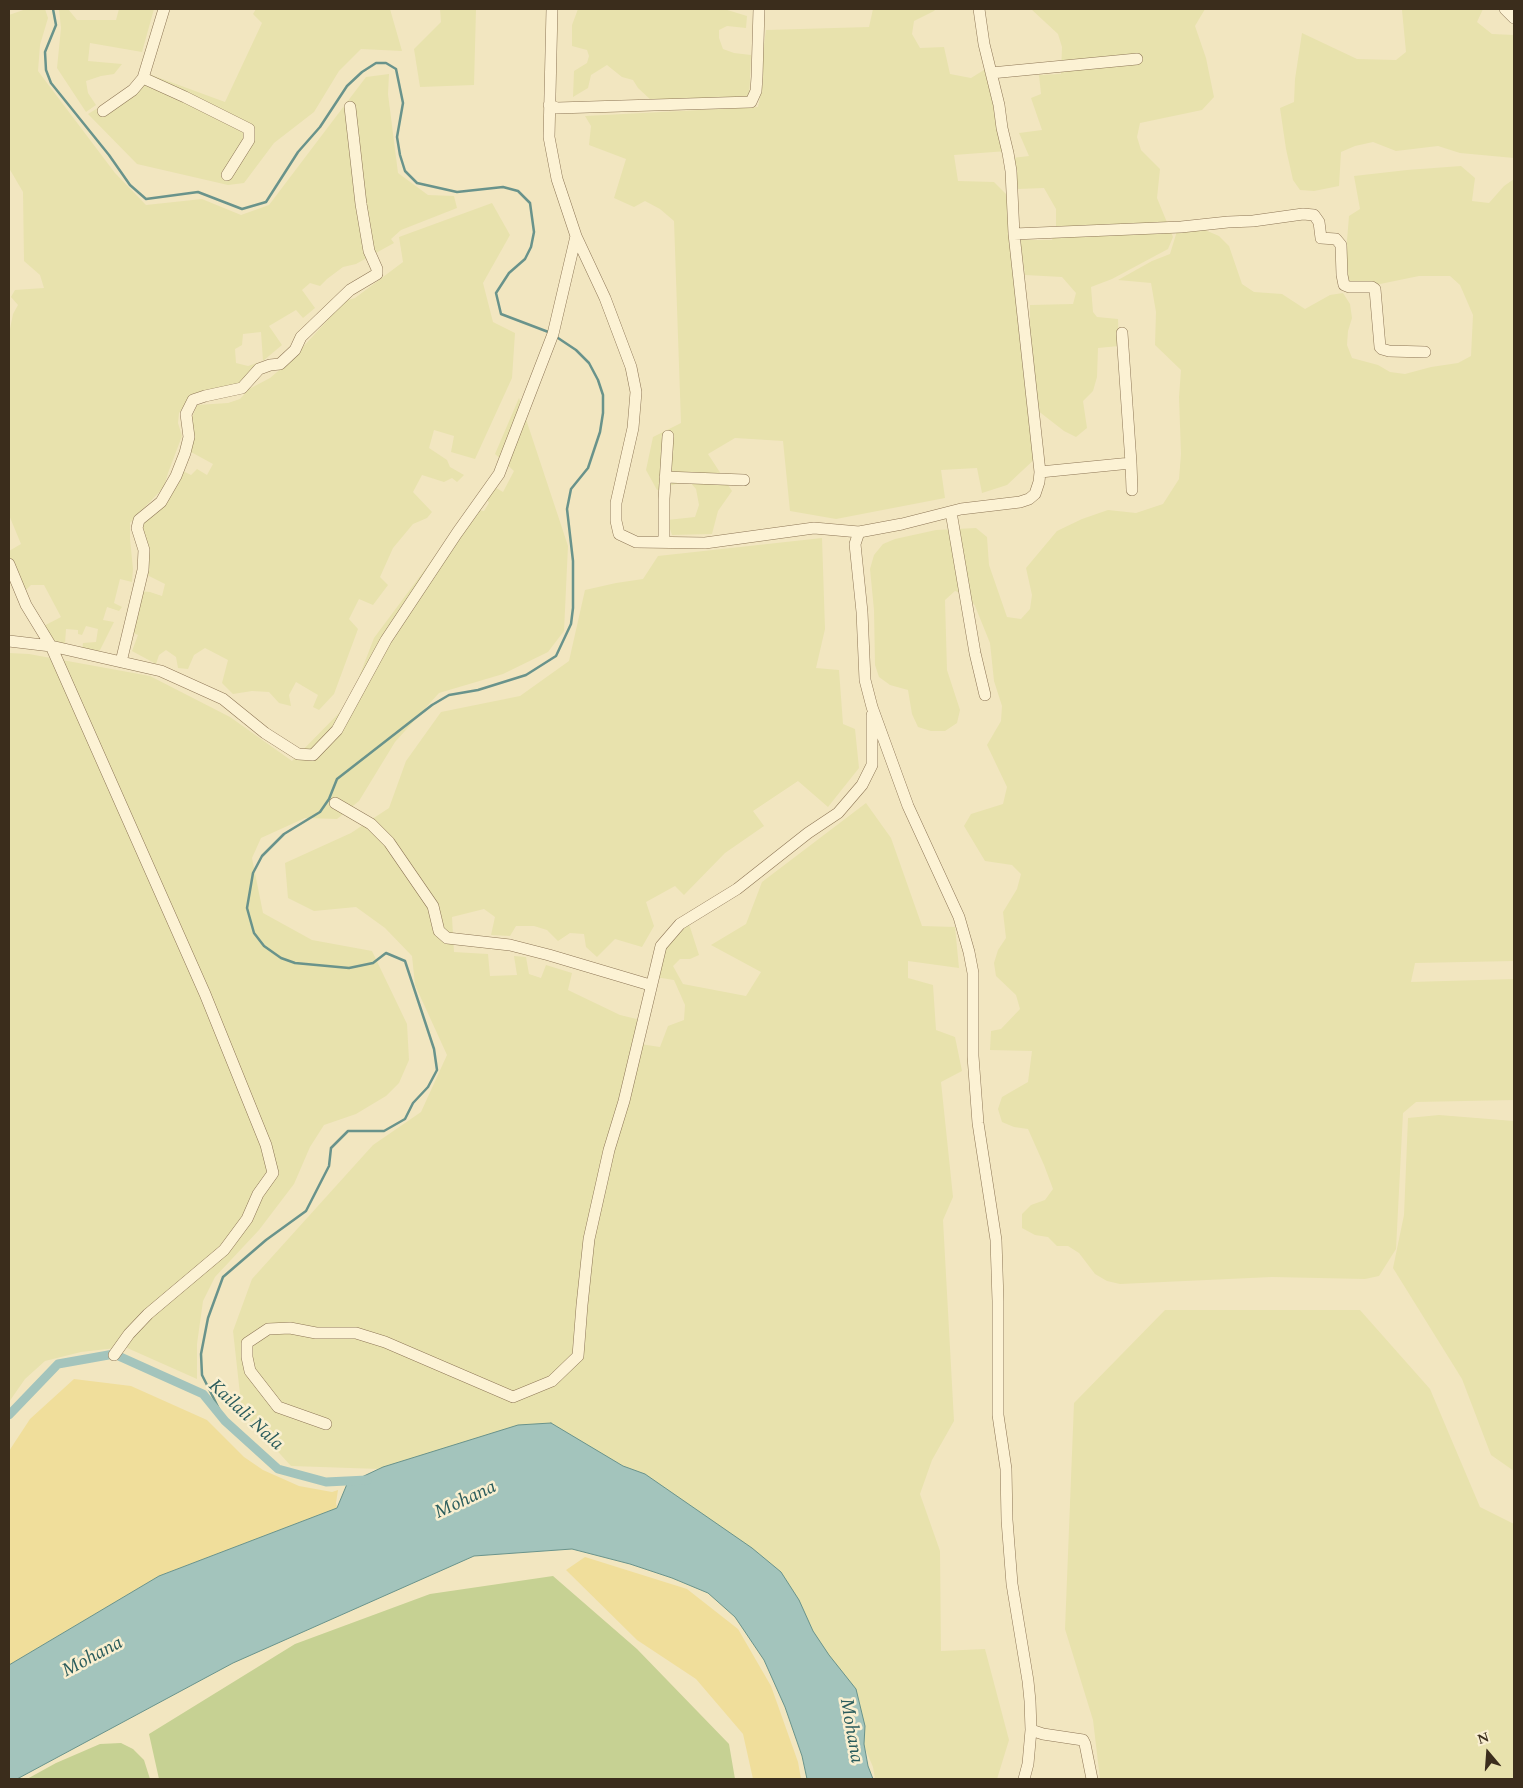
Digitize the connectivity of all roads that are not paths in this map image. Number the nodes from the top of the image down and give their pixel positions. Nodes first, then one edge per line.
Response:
1 (164, 9) edge
2 (552, 9) edge
3 (759, 9) edge
4 (979, 9) edge
5 (1137, 59) dead end
6 (991, 73) junction
7 (143, 78) junction
8 (549, 105) junction
9 (350, 107) dead end
10 (104, 111) dead end
11 (227, 174) dead end
12 (1014, 234) junction
13 (576, 236) junction
14 (1122, 333) dead end
15 (1425, 352) dead end
16 (668, 436) dead end
17 (1131, 464) junction
18 (1040, 472) junction
19 (665, 477) junction
20 (744, 480) dead end
21 (1132, 490) dead end
22 (951, 512) junction
23 (859, 532) junction
24 (664, 542) junction
25 (9, 564) edge
26 (9, 641) edge
27 (51, 646) junction
28 (121, 662) junction
29 (985, 695) dead end
30 (872, 707) junction
31 (335, 803) dead end
32 (650, 985) junction
33 (114, 1355) dead end
34 (326, 1424) dead end
35 (1031, 1730) junction
36 (1024, 1779) edge
37 (1092, 1779) edge

1 - 7 street
2 - 8 street
3 - 8 street
4 - 6 street
5 - 6 street
6 - 12 street
7 - 10 street
7 - 11 street
8 - 13 street
9 - 28 street
12 - 15 street
12 - 18 street
13 - 24 street
13 - 28 street
14 - 17 street
16 - 19 street
17 - 18 street
17 - 21 street
18 - 22 street
19 - 20 street
19 - 24 street
22 - 23 street
22 - 29 street
23 - 24 street
23 - 30 street
25 - 27 street
26 - 27 street
27 - 28 street
27 - 33 street
30 - 32 street
30 - 35 street
31 - 32 street
32 - 34 street
35 - 36 street
35 - 37 street

